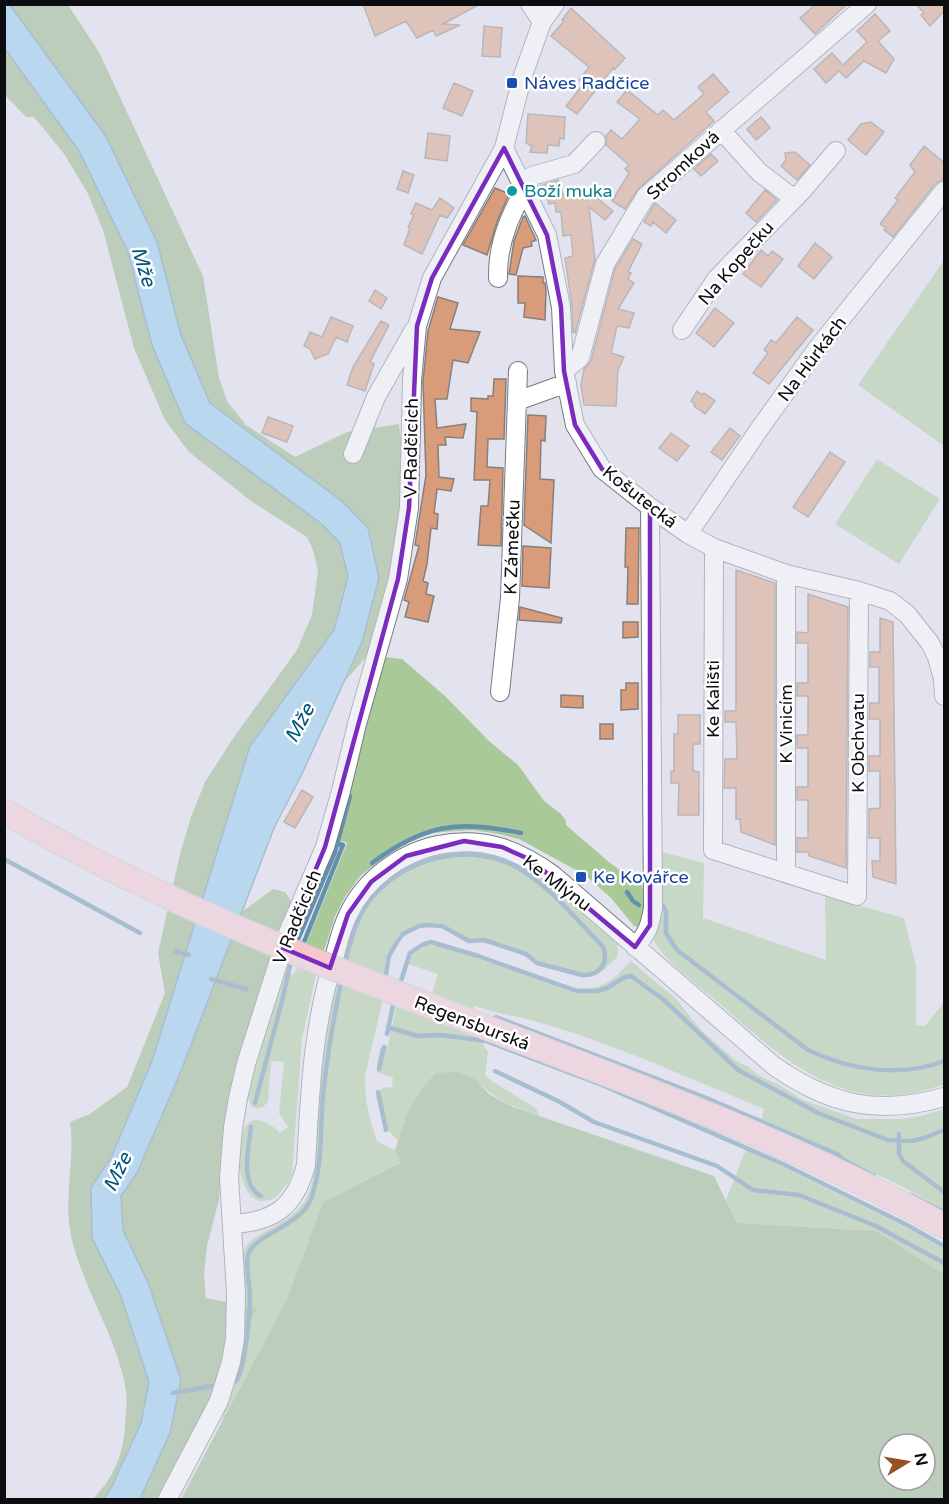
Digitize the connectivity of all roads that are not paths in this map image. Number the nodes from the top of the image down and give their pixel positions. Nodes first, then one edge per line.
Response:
1 (530, 4) edge
2 (555, 4) edge
3 (867, 4) edge
4 (542, 22) junction
5 (720, 130) junction
6 (596, 141) dead end
7 (504, 148) junction
8 (836, 151) dead end
9 (525, 189) junction
10 (945, 191) edge
11 (793, 198) junction
12 (498, 278) dead end
13 (417, 326) junction
14 (682, 330) dead end
15 (518, 371) dead end
16 (565, 377) junction
17 (517, 401) junction
18 (353, 454) dead end
19 (650, 507) junction
20 (688, 534) junction
21 (714, 548) junction
22 (786, 574) junction
23 (859, 591) junction
24 (500, 692) dead end
25 (945, 696) edge
26 (4, 811) edge
27 (786, 873) junction
28 (635, 947) junction
29 (945, 1097) edge
30 (232, 1224) junction
31 (945, 1226) edge
32 (166, 1500) edge

1 - 4 street
2 - 4 street, V Radčicích
3 - 5 street, Stromková
4 - 7 street, V Radčicích
5 - 11 street
5 - 16 street, Stromková
6 - 9 street
7 - 9 street, Košutecká
7 - 13 street, V Radčicích
8 - 11 street, Na Kopečku
9 - 12 street
9 - 16 street, Košutecká
10 - 20 street, Na Hůrkách
11 - 14 street, Na Kopečku
13 - 18 street, V Radčicích
13 - 30 street, V Radčicích
15 - 17 street, K Zámečku
16 - 17 street
16 - 19 street, Košutecká
17 - 24 street, K Zámečku
19 - 20 street, Košutecká
19 - 28 street
20 - 21 street, Košutecká
21 - 22 street, Košutecká
21 - 27 street, Ke Kališti
22 - 23 street, Košutecká
22 - 27 street, K Vinicím
23 - 25 street, Košutecká
23 - 27 street, K Obchvatu
26 - 31 main road, Regensburská, bridge
28 - 29 street, Ke Mlýnu
28 - 30 street, Ke Mlýnu
30 - 32 street, V Radčicích

